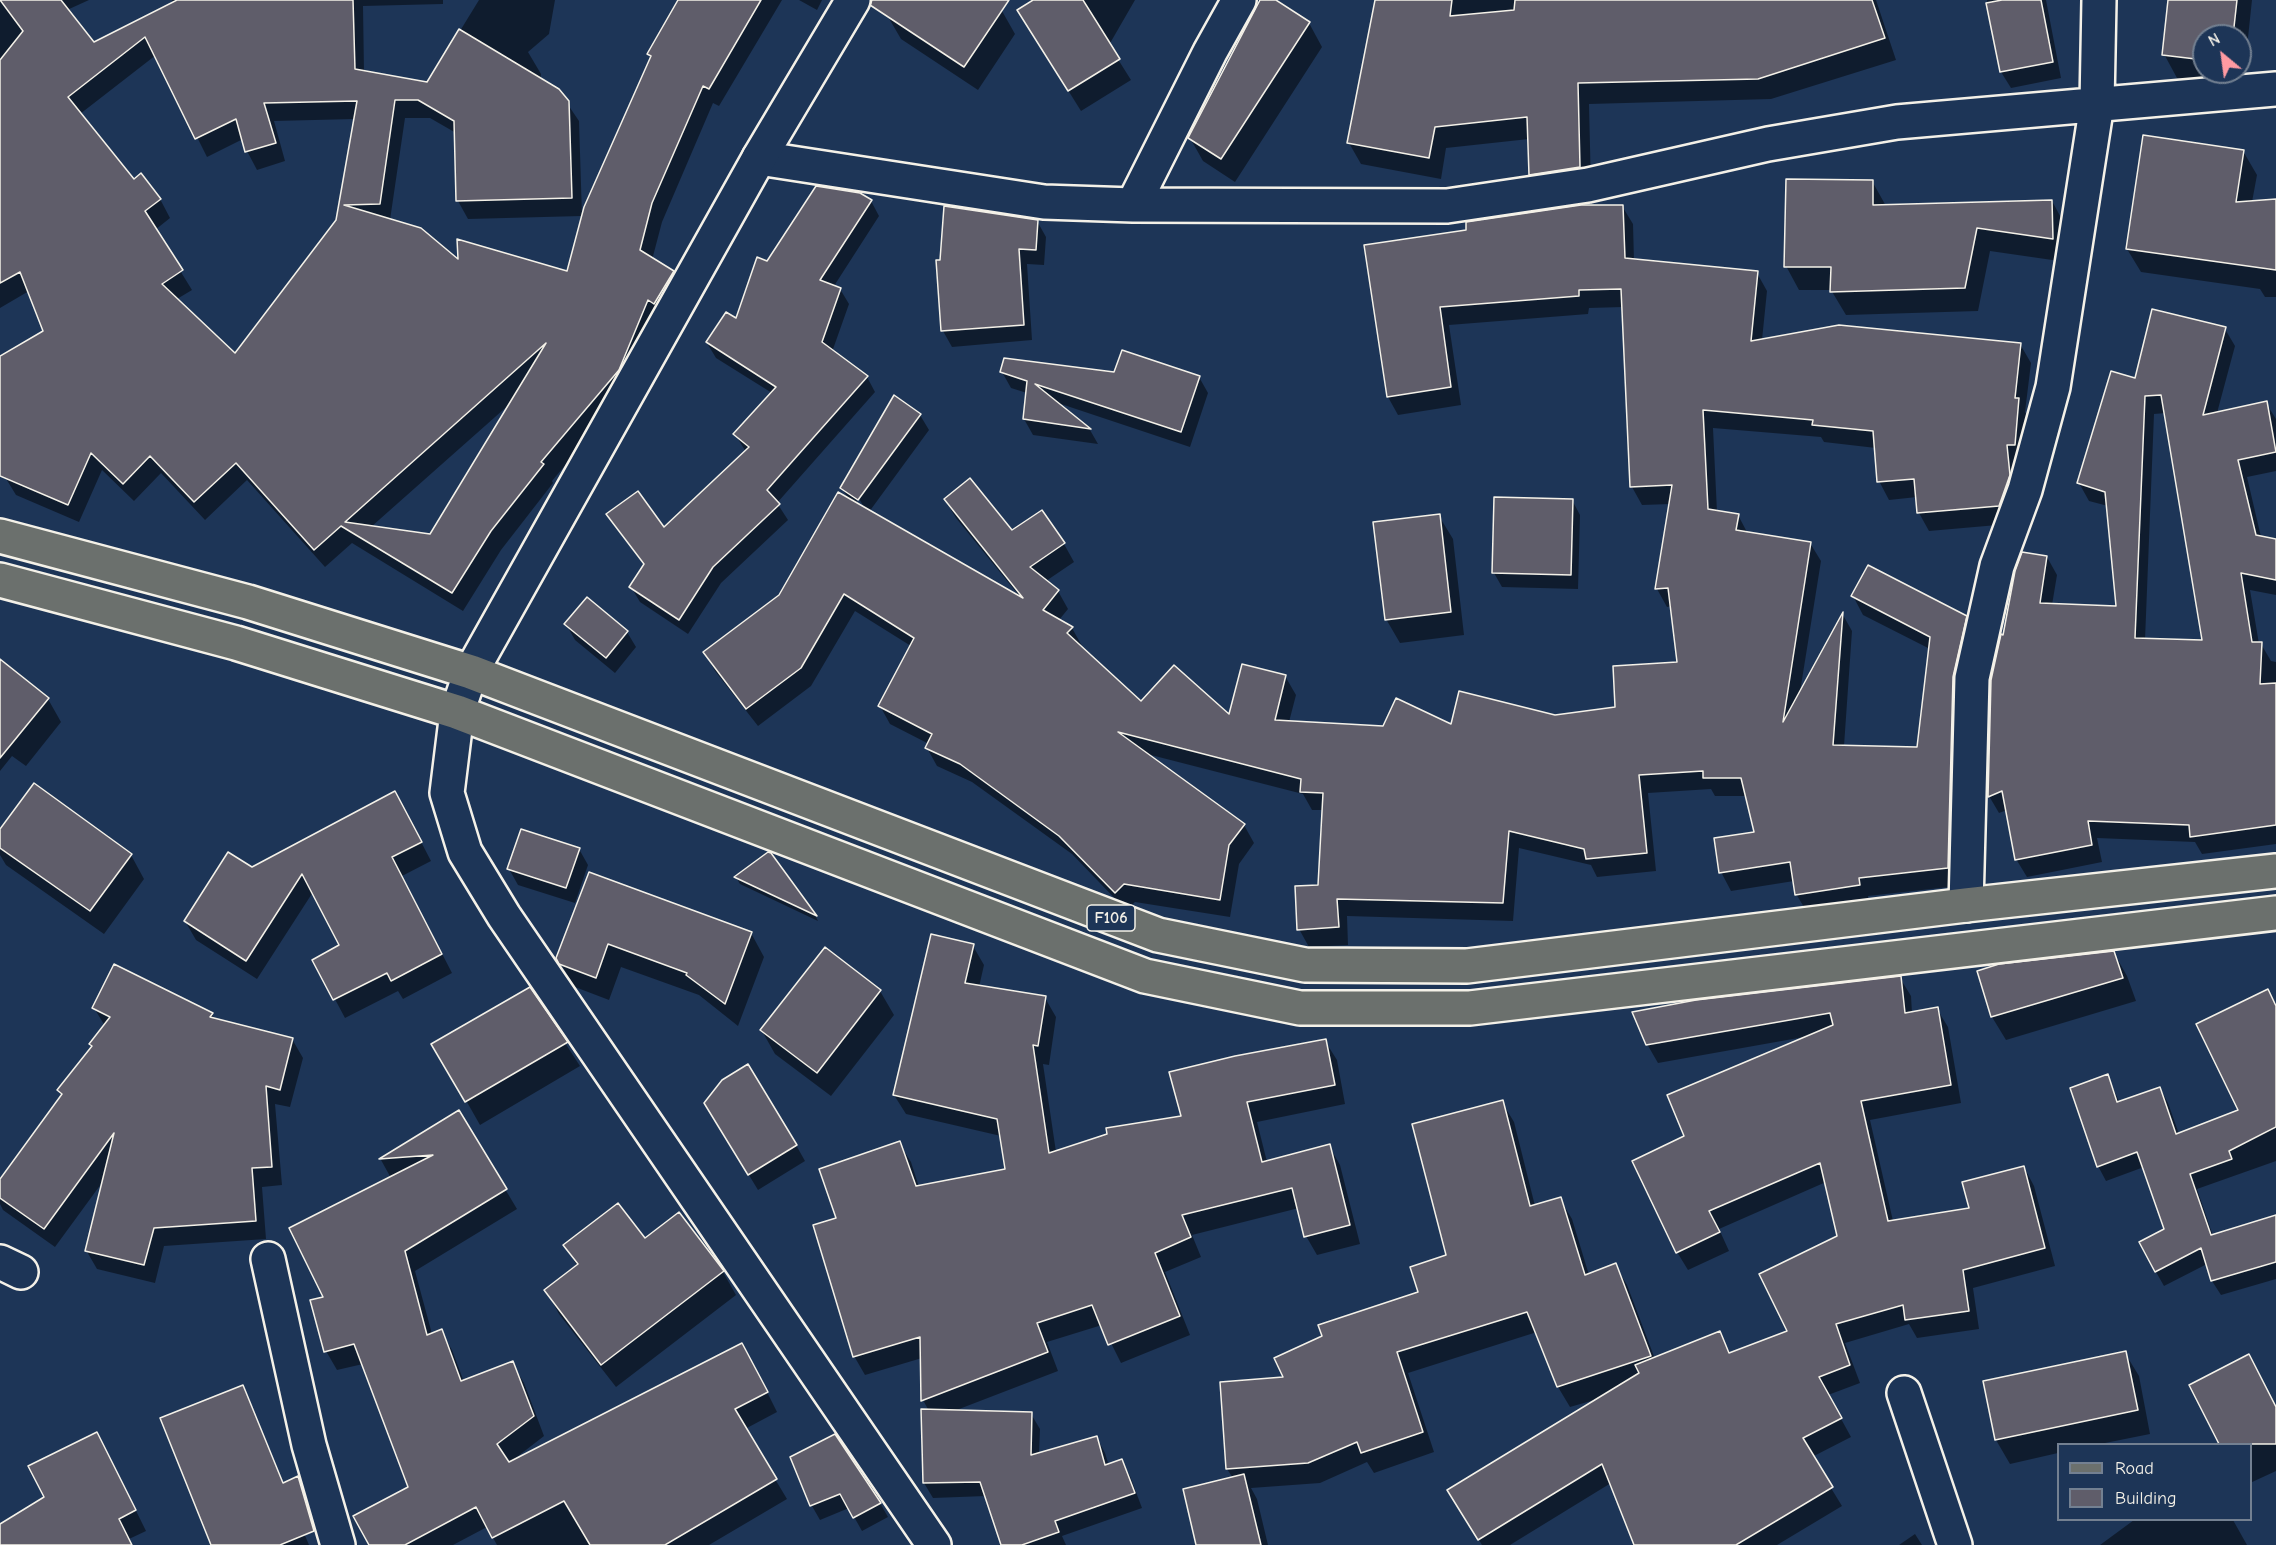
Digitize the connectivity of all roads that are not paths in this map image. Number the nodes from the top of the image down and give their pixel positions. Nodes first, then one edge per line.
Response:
1 (853, 0) edge
2 (1239, 0) edge
3 (2099, 0) edge
4 (2276, 89) edge
5 (2097, 104) junction
6 (759, 158) junction
7 (1133, 206) junction
8 (0, 536) edge
9 (0, 580) edge
10 (471, 672) junction
11 (456, 712) junction
12 (2276, 871) edge
13 (1966, 905) junction
14 (2276, 913) edge
15 (268, 1258) dead end
16 (1904, 1393) dead end
17 (338, 1545) edge
18 (934, 1545) edge
19 (1955, 1545) edge

1 - 6 street
2 - 7 street
3 - 5 street
4 - 5 street
5 - 7 street
5 - 13 street
6 - 7 street
6 - 10 street
8 - 10 main road, F106
9 - 11 main road, F106
10 - 11 street
10 - 13 main road, F106
11 - 14 main road, F106
11 - 18 street
12 - 13 main road, F106
15 - 17 street
16 - 19 street

